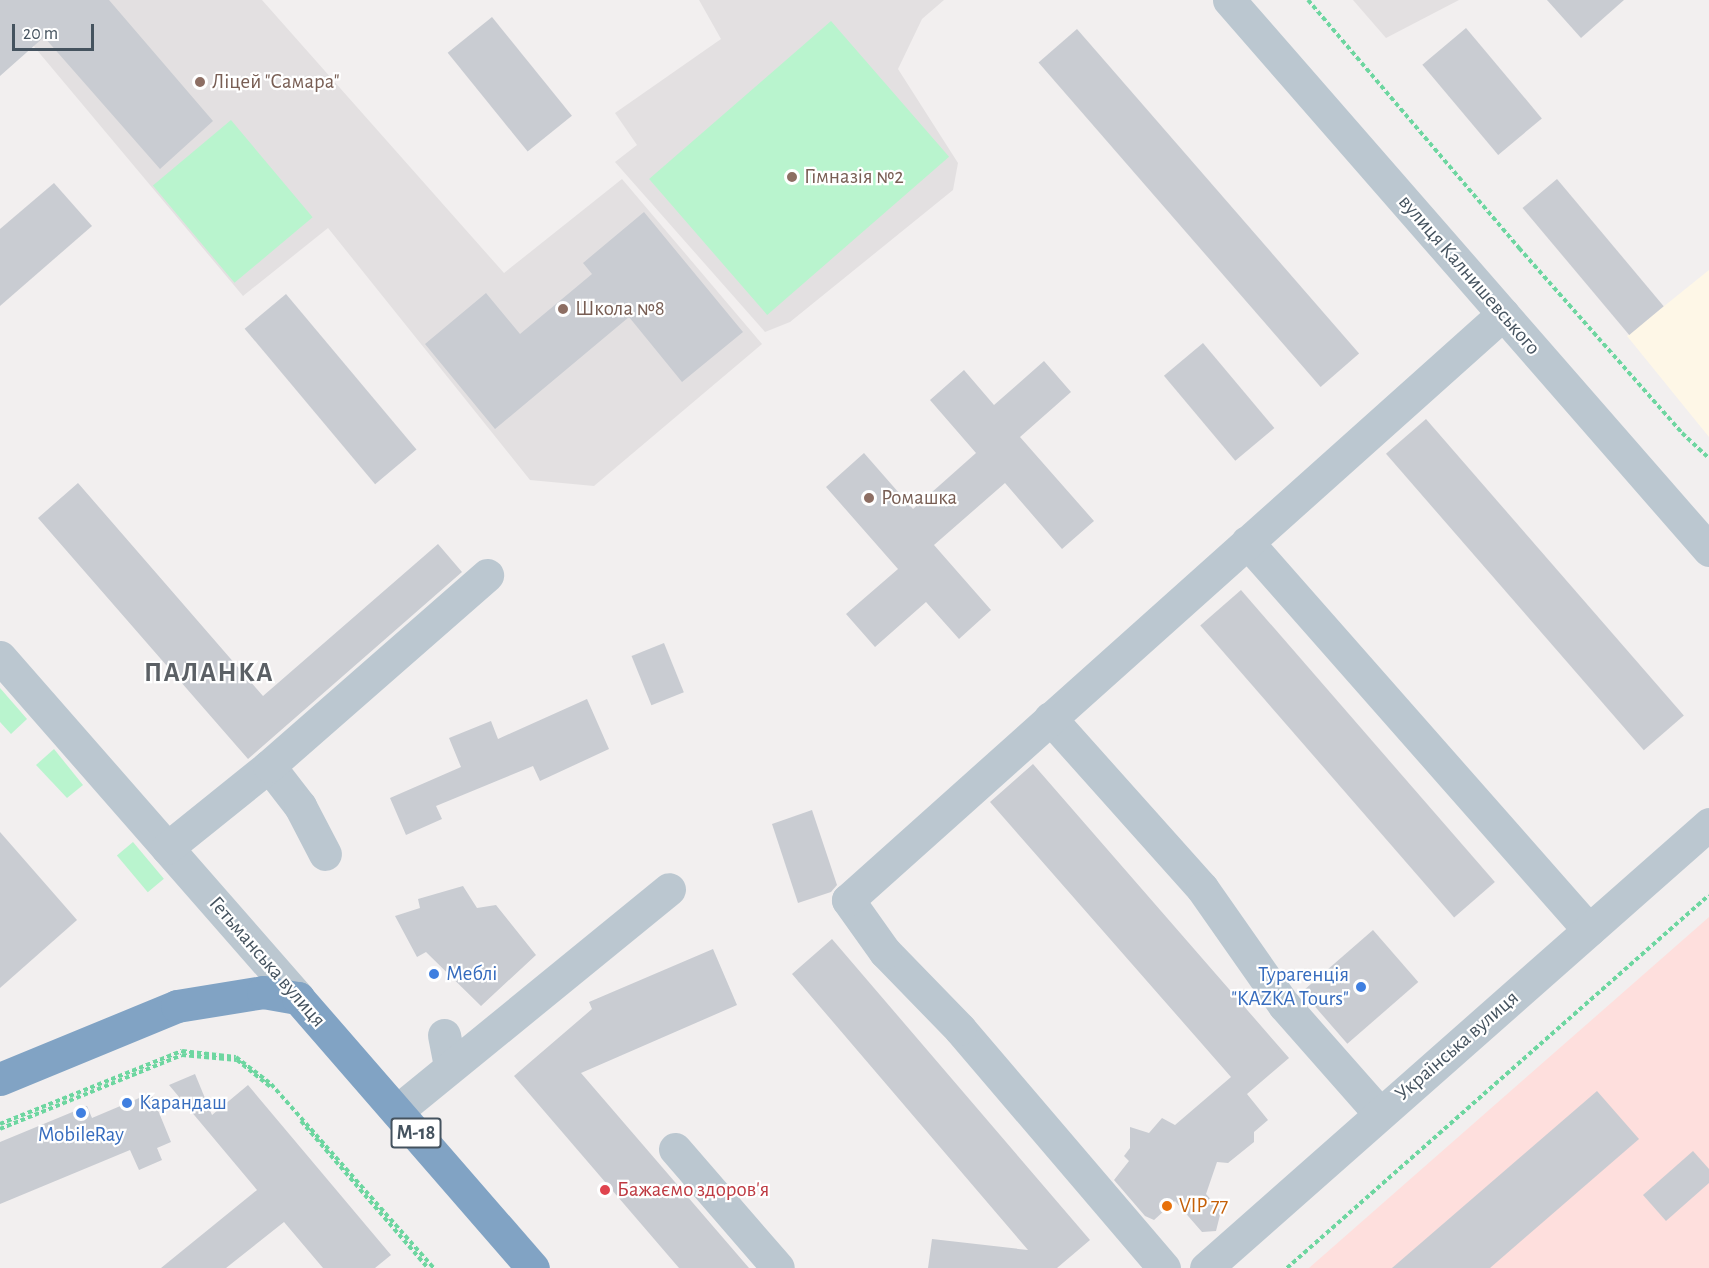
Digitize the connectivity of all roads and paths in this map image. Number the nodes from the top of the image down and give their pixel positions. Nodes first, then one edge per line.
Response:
1 (1229, 0) edge
2 (1308, 0) edge
3 (1503, 314) junction
4 (1709, 458) edge
5 (1670, 506) junction
6 (1709, 512) edge
7 (1247, 542) junction
8 (1709, 550) edge
9 (487, 575) dead end
10 (0, 657) edge
11 (1050, 718) junction
12 (268, 766) junction
13 (1709, 824) edge
14 (167, 848) junction
15 (325, 854) dead end
16 (669, 889) dead end
17 (1709, 894) edge
18 (1589, 930) junction
19 (298, 998) junction
20 (0, 1079) edge
21 (397, 1111) junction
22 (1380, 1114) junction
23 (0, 1124) edge
24 (0, 1129) edge
25 (675, 1149) dead end
26 (428, 1268) edge
27 (434, 1268) edge
28 (533, 1268) edge
29 (778, 1268) edge
30 (1164, 1268) edge
31 (1206, 1268) edge
32 (1287, 1268) edge

1 - 3 street, вулиця Калнишевського
2 - 4 path
3 - 5 street, вулиця Калнишевського
3 - 7 street
5 - 6 street
5 - 8 street, вулиця Калнишевського
7 - 11 street
7 - 18 street
9 - 12 street
10 - 14 street, Гетьманська вулиця
11 - 22 street
11 - 30 street
12 - 14 street
12 - 15 street
13 - 18 street, Українська вулиця
14 - 19 street, Гетьманська вулиця
16 - 21 street
17 - 32 path
18 - 22 street, Українська вулиця
19 - 20 highway
19 - 21 highway, Гетьманська вулиця / М-18
21 - 28 highway, Гетьманська вулиця / М-18
22 - 31 street, Українська вулиця
23 - 27 path
24 - 26 path
25 - 29 street

